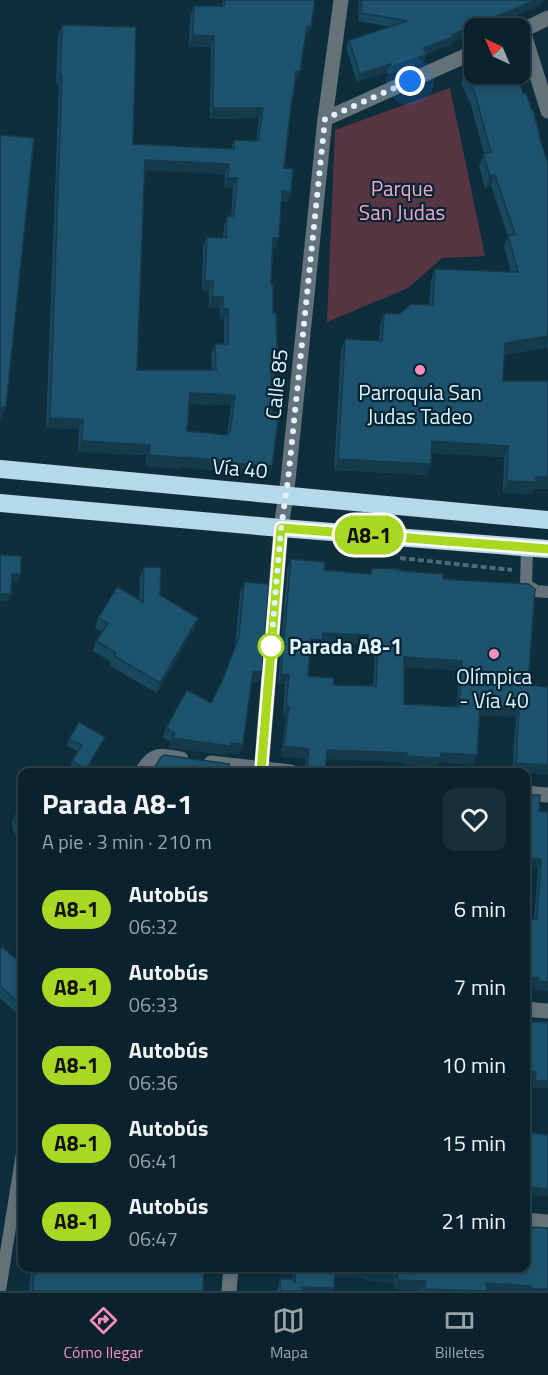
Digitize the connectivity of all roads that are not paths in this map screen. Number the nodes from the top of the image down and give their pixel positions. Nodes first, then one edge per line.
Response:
1 (341, 0) edge
2 (548, 18) edge
3 (530, 27) edge
4 (464, 56) edge
5 (530, 58) edge
6 (548, 111) edge
7 (325, 119) junction
8 (0, 469) edge
9 (286, 495) junction
10 (0, 503) edge
11 (548, 520) edge
12 (281, 528) junction
13 (527, 548) junction
14 (548, 549) edge
15 (548, 592) edge
16 (145, 768) edge
17 (241, 768) edge
18 (261, 768) edge
19 (530, 793) edge
20 (548, 795) edge
21 (530, 1009) edge
22 (548, 1011) edge
23 (18, 1178) edge
24 (530, 1220) edge
25 (548, 1222) edge
26 (231, 1272) edge
27 (0, 1290) edge
28 (229, 1291) edge

1 - 7 street, Calle 85
2 - 3 street
4 - 7 street
5 - 6 street
7 - 9 street, Calle 85
8 - 9 highway, Vía 40
9 - 11 highway, Vía 40
9 - 12 street, Calle 85
10 - 12 highway
12 - 13 highway
12 - 18 street, Calle 85
13 - 14 highway
13 - 15 lane
16 - 17 street
19 - 20 street
21 - 22 street
23 - 27 lane
24 - 25 street
26 - 28 street

